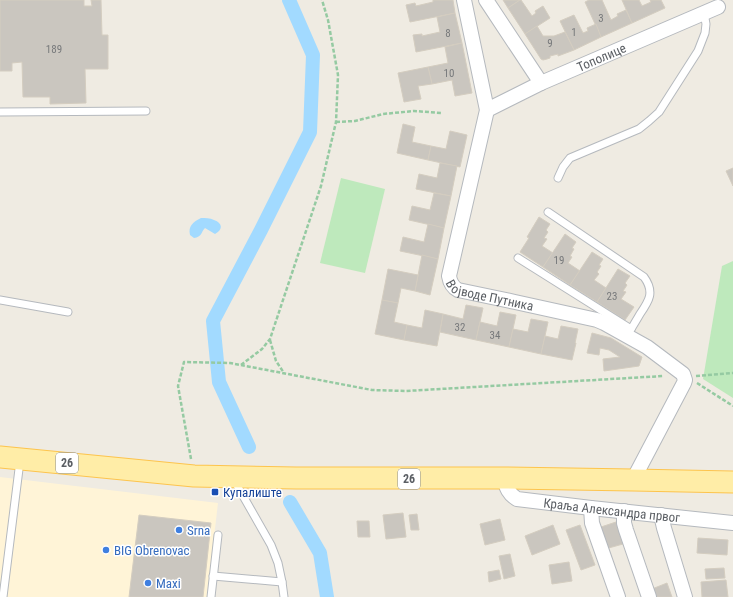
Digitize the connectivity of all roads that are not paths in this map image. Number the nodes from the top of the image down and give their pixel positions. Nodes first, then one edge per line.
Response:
1 (464, 0) edge
2 (486, 0) edge
3 (718, 7) dead end
4 (704, 13) junction
5 (541, 83) junction
6 (487, 110) junction
7 (146, 111) dead end
8 (0, 112) edge
9 (558, 178) dead end
10 (548, 212) dead end
11 (518, 258) dead end
12 (0, 300) edge
13 (68, 312) dead end
14 (629, 332) junction
15 (0, 457) edge
16 (20, 459) junction
17 (231, 477) junction
18 (504, 478) junction
19 (633, 480) junction
20 (733, 482) edge
21 (591, 508) junction
22 (624, 511) junction
23 (661, 515) junction
24 (733, 522) edge
25 (218, 535) dead end
26 (213, 576) junction
27 (282, 582) junction
28 (3, 597) edge
29 (210, 597) edge
30 (284, 597) edge
31 (618, 597) edge
32 (649, 597) edge
33 (685, 597) edge

1 - 6 street, Војводе Путника
2 - 5 street
3 - 4 street, Тополице
4 - 5 street, Тополице
4 - 9 lane
5 - 6 street, Тополице
6 - 14 street, Војводе Путника
7 - 8 lane
10 - 14 lane
11 - 14 lane
12 - 13 lane
14 - 19 street, Војводе Путника
15 - 16 main road, 26
16 - 17 main road, 26
16 - 28 lane
17 - 18 main road, 26
17 - 27 lane
18 - 19 main road, 26
18 - 21 street, Краља Александра првог
19 - 20 main road, 26
21 - 22 street, Краља Александра првог
21 - 31 street
22 - 23 street, Краља Александра првог
22 - 32 street
23 - 24 street, Краља Александра првог
23 - 33 street
25 - 26 lane
26 - 27 lane
26 - 29 lane
27 - 30 lane

